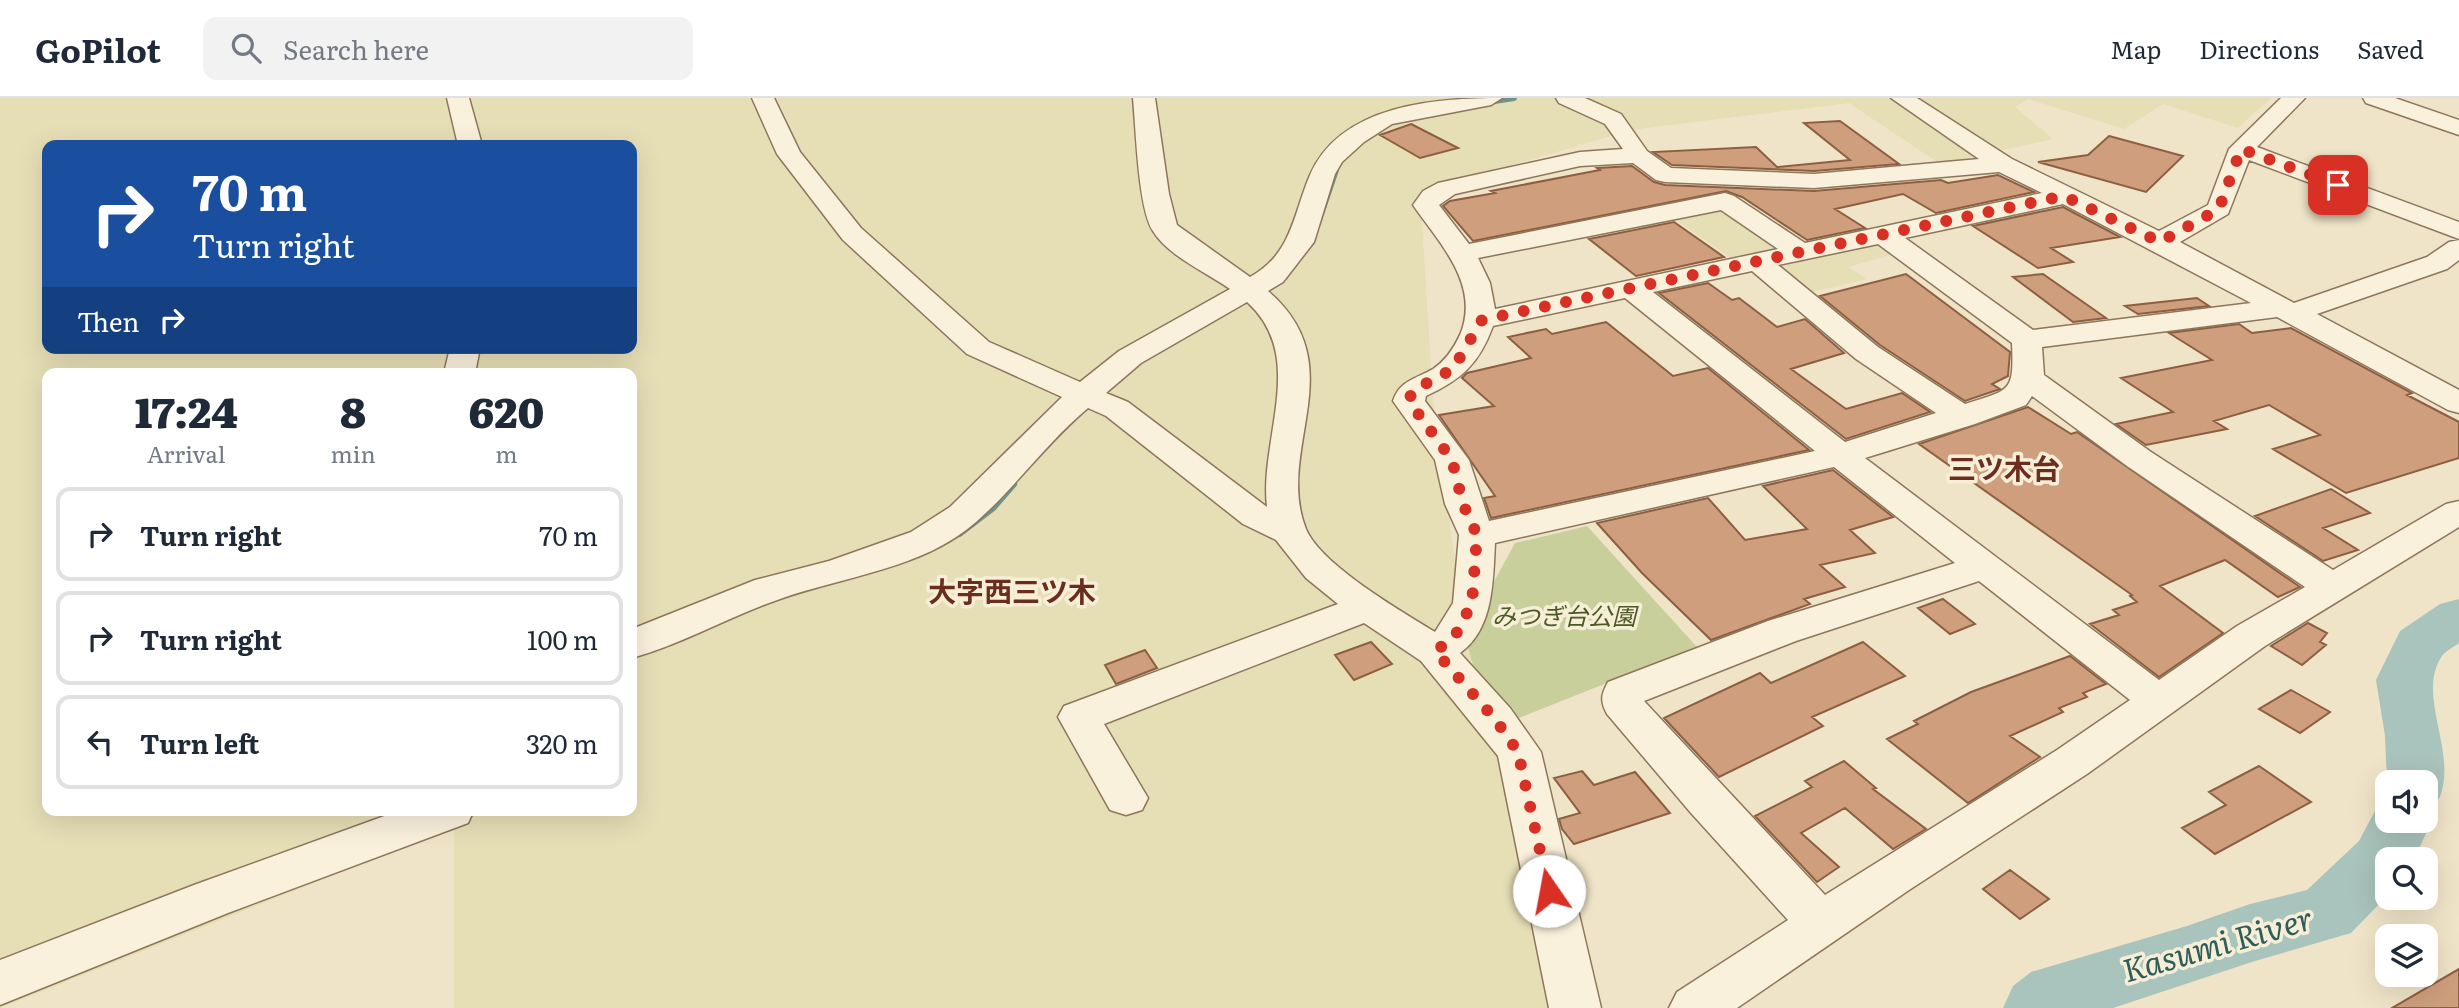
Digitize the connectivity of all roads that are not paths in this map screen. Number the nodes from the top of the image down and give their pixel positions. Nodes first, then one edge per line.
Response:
1 (458, 98) edge
2 (763, 98) edge
3 (1144, 98) edge
4 (1491, 98) edge
5 (1567, 98) edge
6 (1902, 98) edge
7 (2294, 98) edge
8 (2374, 98) edge
9 (2459, 128) edge
10 (469, 140) edge
11 (2241, 149) junction
12 (1637, 155) junction
13 (2003, 164) junction
14 (1685, 175) junction
15 (2064, 196) junction
16 (1725, 201) junction
17 (2459, 230) edge
18 (1884, 235) junction
19 (2160, 242) junction
20 (2459, 248) edge
21 (1463, 253) junction
22 (1802, 253) junction
23 (1759, 263) junction
24 (1248, 290) junction
25 (1633, 290) junction
26 (2284, 311) junction
27 (1482, 320) junction
28 (2027, 340) junction
29 (2029, 379) junction
30 (1085, 393) junction
31 (2459, 403) edge
32 (1964, 417) junction
33 (1840, 455) junction
34 (2459, 512) edge
35 (1289, 532) junction
36 (1477, 535) junction
37 (1985, 566) junction
38 (2332, 587) junction
39 (1366, 606) junction
40 (637, 642) edge
41 (1435, 651) junction
42 (2159, 701) junction
43 (1125, 798) dead end
44 (436, 816) edge
45 (1821, 923) junction
46 (0, 983) edge
47 (1574, 1008) edge
48 (1695, 1008) edge

1 - 10 street
2 - 30 street
3 - 24 street
4 - 24 street
5 - 12 street
6 - 13 street
7 - 11 street
8 - 9 street
11 - 17 street
11 - 19 street
12 - 14 street
12 - 21 street
13 - 14 street
13 - 15 street
14 - 16 street
15 - 18 street
15 - 19 street
16 - 21 street
16 - 22 street
18 - 22 street
18 - 28 street
19 - 26 street
20 - 26 street
21 - 27 street
22 - 23 street
23 - 25 street
23 - 32 street
24 - 30 street
24 - 35 street
25 - 27 street
25 - 33 street
26 - 28 street
26 - 31 street
27 - 36 street
28 - 29 street
29 - 32 street
29 - 38 street
30 - 35 street
30 - 40 street
32 - 33 street
33 - 36 street
33 - 37 street
34 - 38 street
35 - 39 street
36 - 41 street
37 - 42 street
37 - 45 street
38 - 42 street
39 - 41 street
39 - 43 street
41 - 47 street
42 - 45 street
44 - 46 street
45 - 48 street

